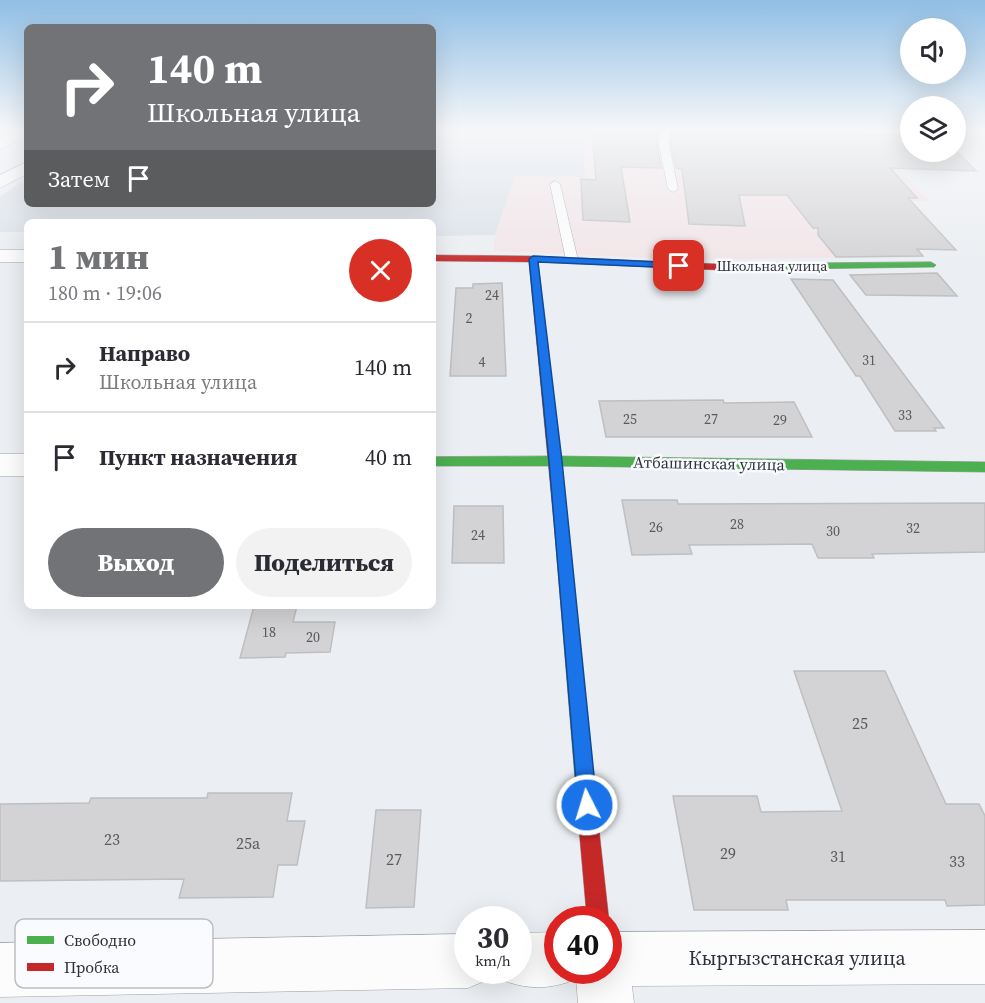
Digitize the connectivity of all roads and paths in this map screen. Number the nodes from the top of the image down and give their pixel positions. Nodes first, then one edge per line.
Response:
1 (670, 176) edge
2 (555, 184) dead end
3 (673, 189) dead end
4 (0, 256) edge
5 (24, 256) edge
6 (436, 258) edge
7 (533, 259) junction
8 (572, 260) junction
9 (931, 266) dead end
10 (555, 461) junction
11 (436, 462) edge
12 (0, 465) edge
13 (24, 465) edge
14 (985, 467) edge
15 (597, 906) edge
16 (985, 957) edge
17 (622, 959) edge
18 (454, 961) edge
19 (213, 966) edge
20 (0, 970) edge
21 (15, 970) edge
22 (604, 984) edge
23 (606, 1003) edge

1 - 3 lane
2 - 8 lane
4 - 5 street
6 - 7 street, Школьная улица
7 - 8 street, Школьная улица
7 - 10 street
8 - 9 street, Школьная улица
10 - 11 street, Атбашинская улица
10 - 14 street, Атбашинская улица
10 - 15 street
12 - 13 street
16 - 17 street, Кыргызстанская улица
18 - 19 street
20 - 21 street
22 - 23 street

